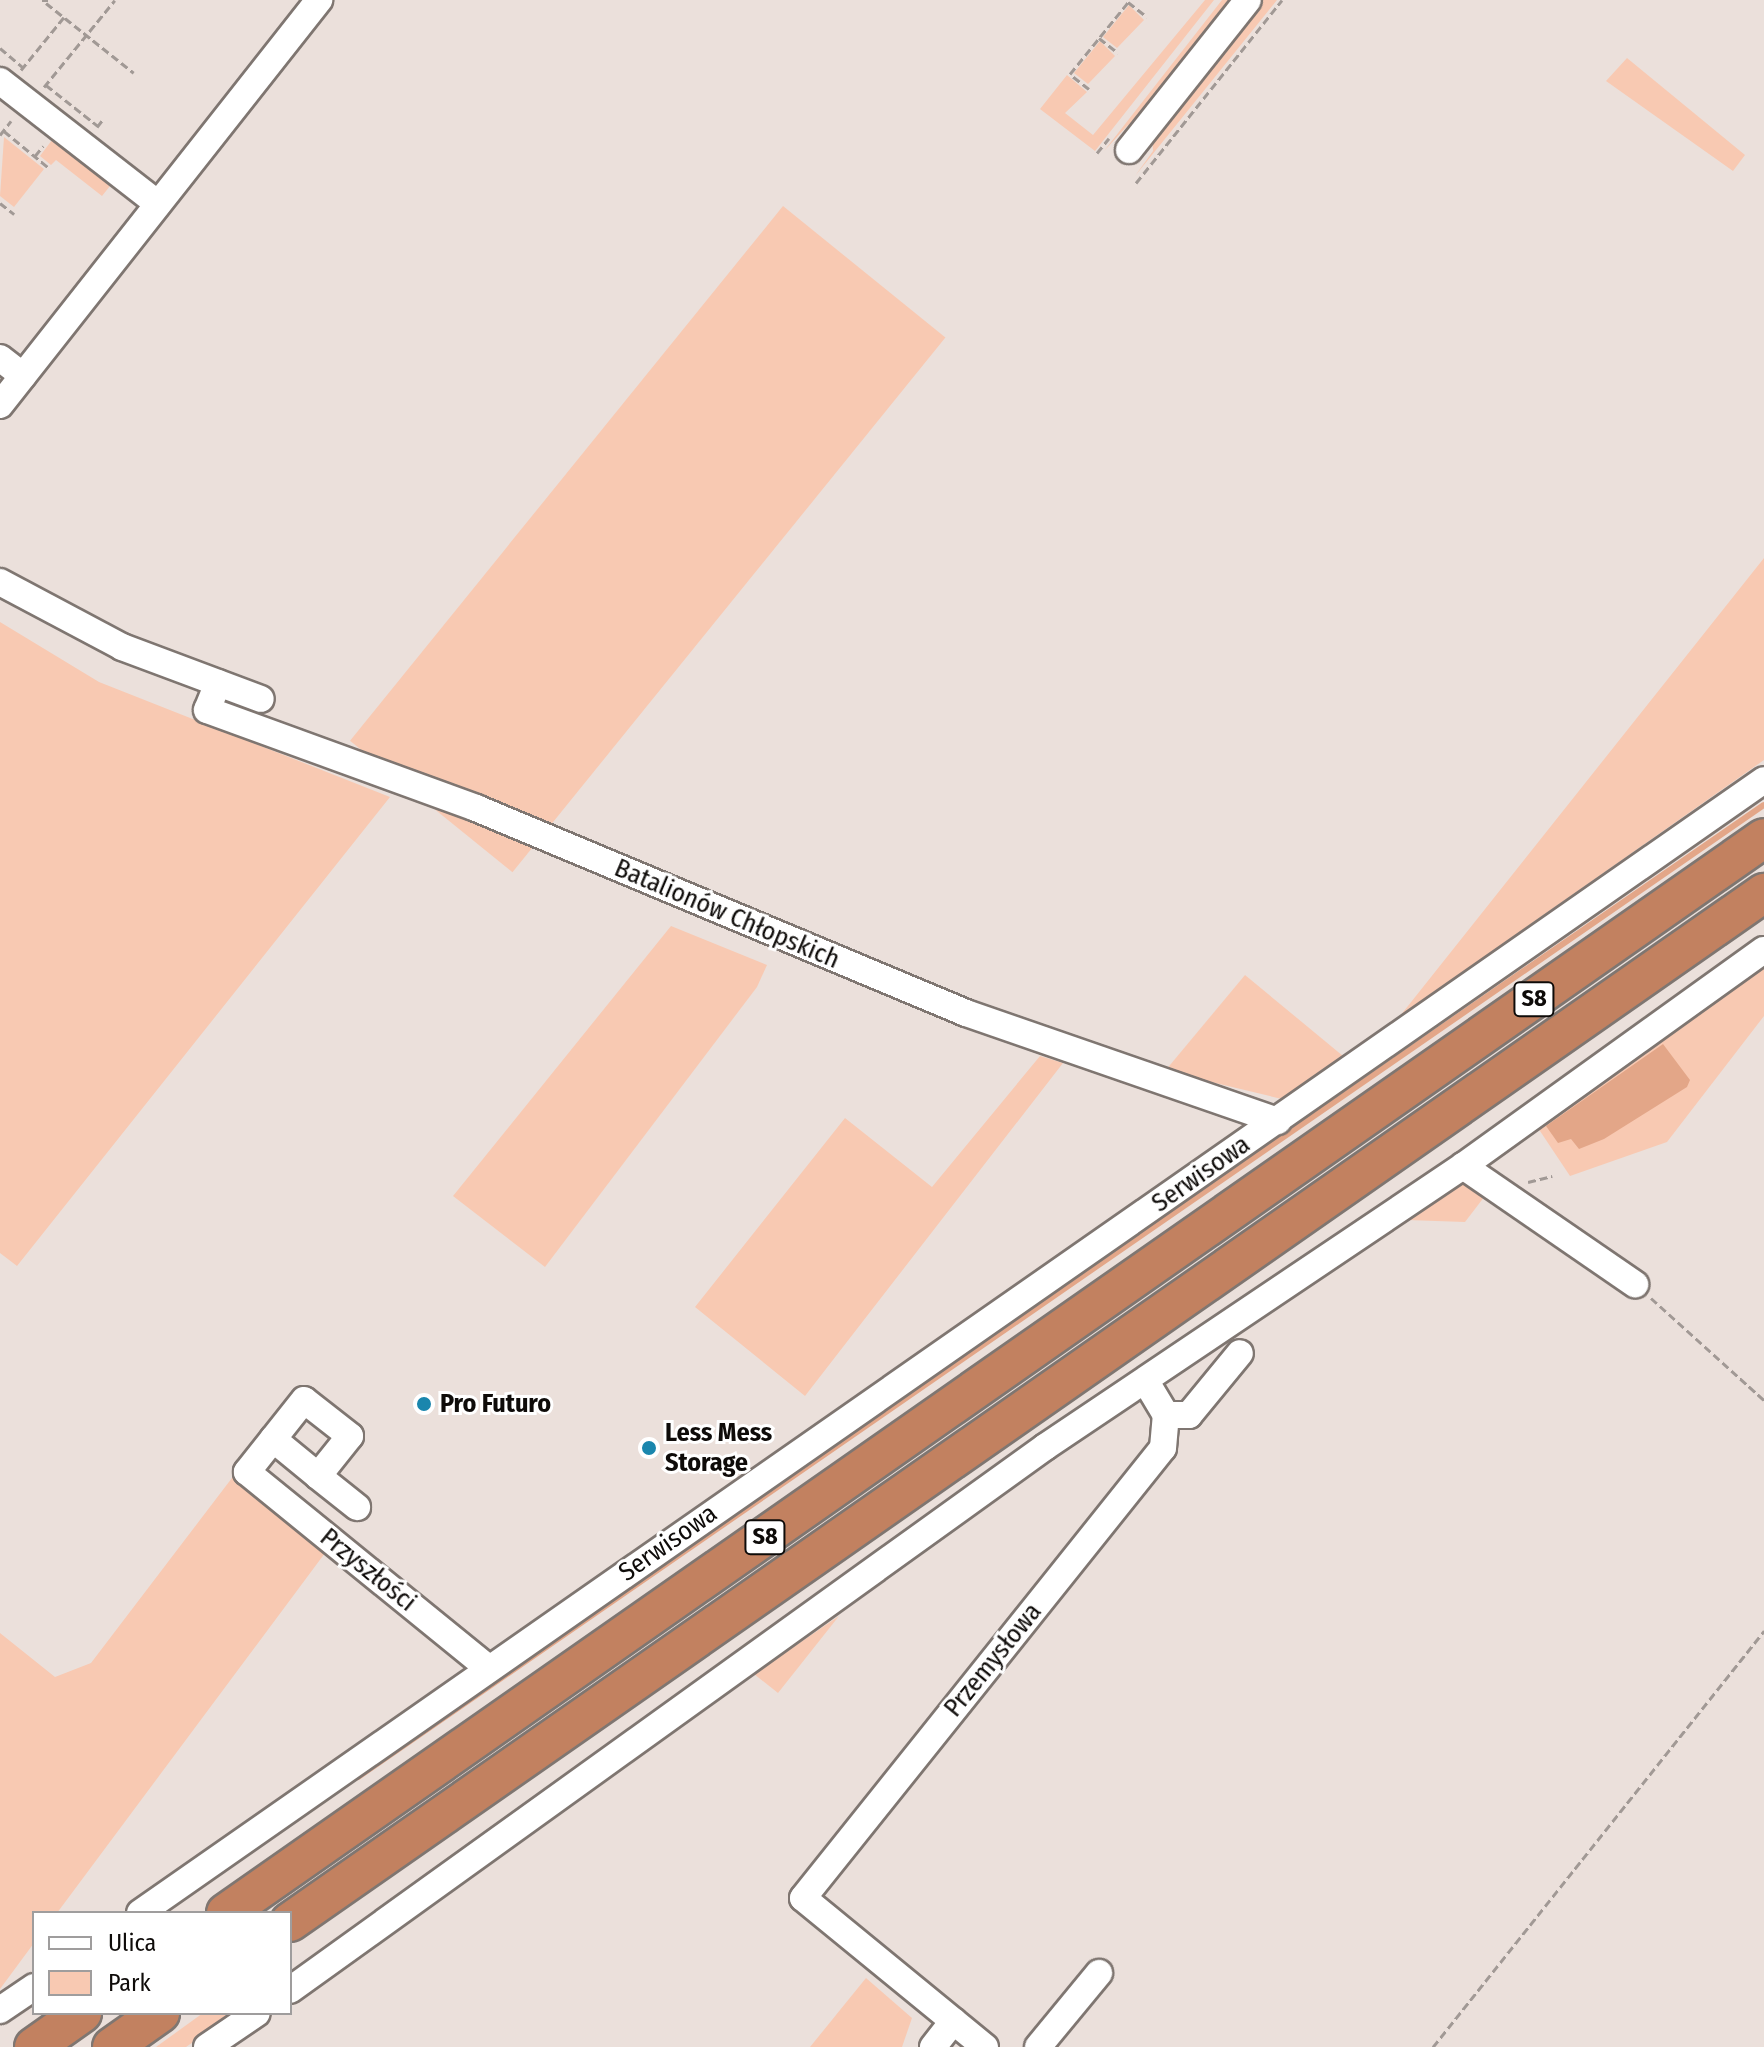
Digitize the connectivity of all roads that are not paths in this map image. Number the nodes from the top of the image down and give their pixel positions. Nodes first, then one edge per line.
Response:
1 (319, 0) edge
2 (1248, 0) edge
3 (9, 77) edge
4 (1129, 150) dead end
5 (158, 204) junction
6 (0, 358) edge
7 (23, 376) junction
8 (0, 405) edge
9 (0, 582) edge
10 (218, 683) junction
11 (261, 699) dead end
12 (1764, 780) edge
13 (1764, 838) edge
14 (1764, 893) edge
15 (1764, 950) edge
16 (1278, 1121) junction
17 (1463, 1166) junction
18 (1635, 1284) road end
19 (1240, 1353) dead end
20 (1147, 1383) junction
21 (1166, 1415) junction
22 (273, 1439) junction
23 (318, 1476) junction
24 (357, 1507) dead end
25 (488, 1668) junction
26 (143, 1911) edge
27 (229, 1911) edge
28 (292, 1921) edge
29 (1099, 1973) dead end
30 (32, 1988) edge
31 (292, 1989) edge
32 (0, 2010) edge
33 (79, 2015) edge
34 (157, 2015) edge
35 (254, 2015) edge
36 (953, 2021) junction
37 (34, 2047) edge
38 (112, 2047) edge
39 (207, 2047) edge
40 (933, 2047) edge
41 (985, 2047) edge
42 (1038, 2047) edge

1 - 5 street
2 - 4 street
3 - 5 street
5 - 7 street
6 - 7 street
7 - 8 street
9 - 10 street
10 - 11 street
10 - 16 street, Batalionów Chłopskich
12 - 16 street, Serwisowa
13 - 27 highway, S8
14 - 28 highway, S8
15 - 17 street
16 - 25 street, Serwisowa
17 - 18 street
17 - 20 street
19 - 21 street
20 - 21 street
20 - 31 street
21 - 36 street, Przemysłowa
22 - 23 street
22 - 23 street
22 - 25 street, Przyszłości
23 - 24 street
25 - 26 street, Serwisowa
29 - 42 street
30 - 32 street
33 - 37 highway
34 - 38 highway
35 - 39 street
36 - 40 street
36 - 41 street

